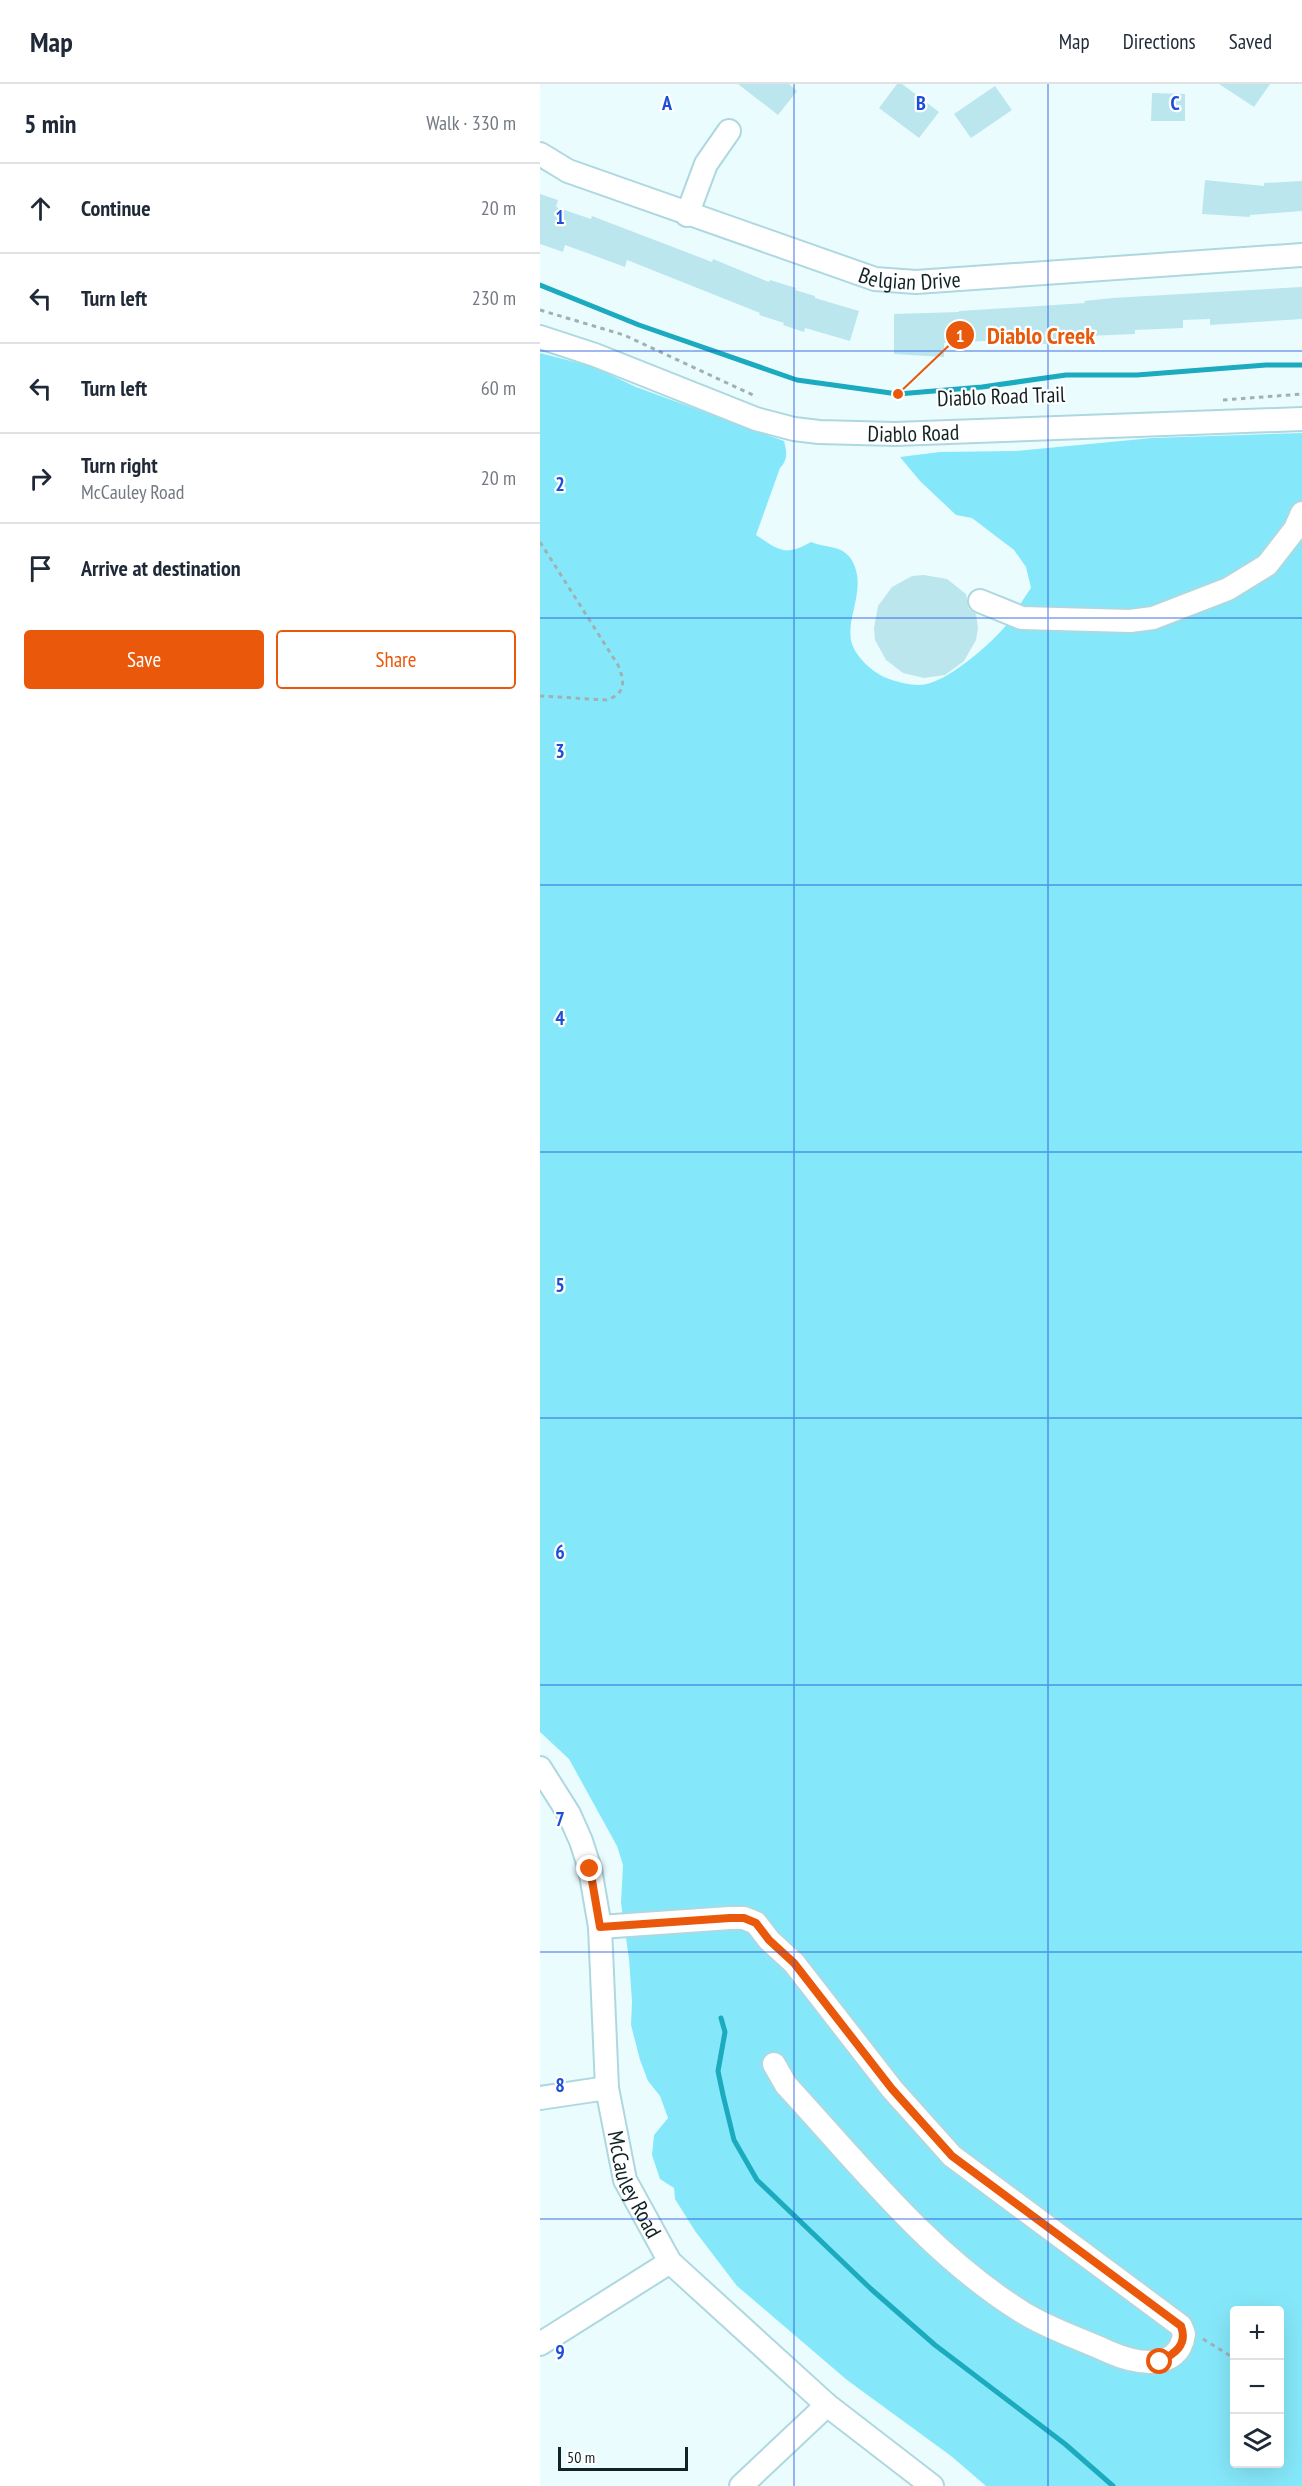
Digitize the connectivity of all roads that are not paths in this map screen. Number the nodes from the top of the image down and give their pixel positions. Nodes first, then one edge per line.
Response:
1 (729, 131) dead end
2 (540, 154) edge
3 (687, 215) junction
4 (1302, 255) edge
5 (540, 337) edge
6 (1302, 419) edge
7 (1302, 513) edge
8 (980, 601) dead end
9 (540, 1768) edge
10 (600, 1927) junction
11 (774, 2064) dead end
12 (607, 2088) junction
13 (540, 2098) edge
14 (670, 2262) junction
15 (540, 2344) edge
16 (827, 2405) junction
17 (741, 2486) edge
18 (932, 2486) edge

1 - 3 street
2 - 3 street, Belgian Drive
3 - 4 street, Belgian Drive
5 - 6 street, Diablo Road
7 - 8 street
9 - 10 street, McCauley Road
10 - 11 street
10 - 12 street, McCauley Road
12 - 13 street
12 - 14 street, McCauley Road
14 - 15 street
14 - 16 street, McCauley Road
16 - 17 street
16 - 18 street, McCauley Road

